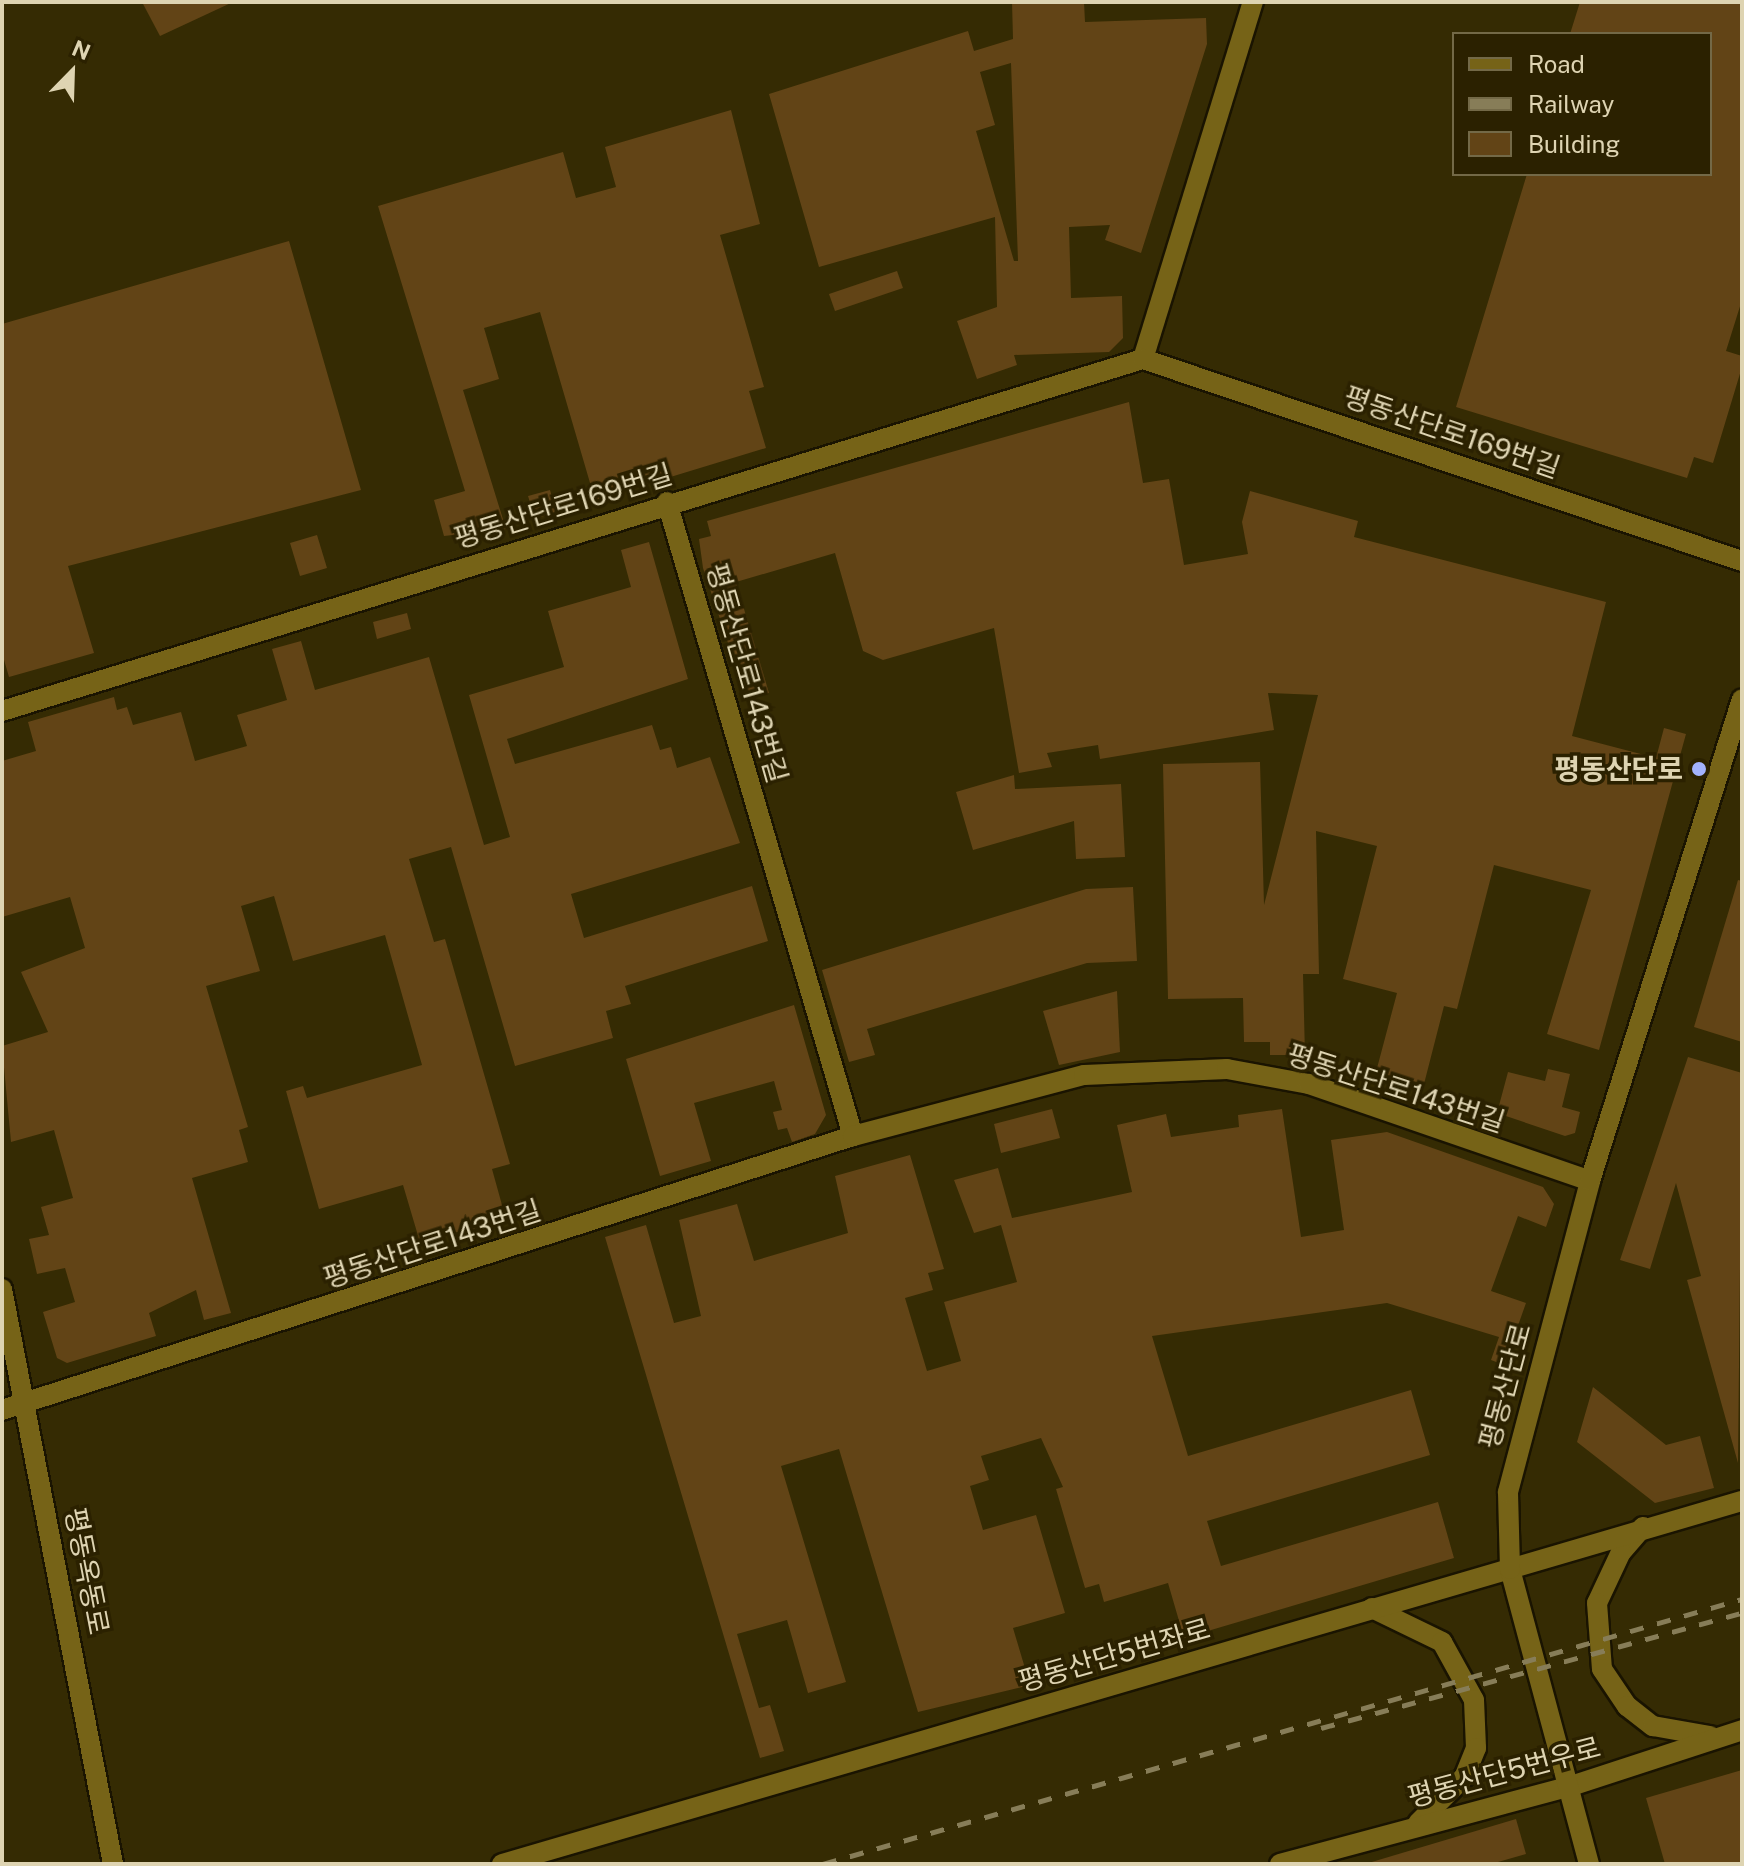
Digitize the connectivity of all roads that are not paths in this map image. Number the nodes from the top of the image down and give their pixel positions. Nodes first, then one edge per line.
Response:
1 (1253, 2) edge
2 (1143, 359) junction
3 (667, 502) junction
4 (1742, 561) edge
5 (1742, 699) edge
6 (2, 711) edge
7 (853, 1136) junction
8 (1590, 1181) junction
9 (2, 1289) edge
10 (28, 1404) junction
11 (2, 1410) edge
12 (1742, 1501) edge
13 (1646, 1524) junction
14 (1510, 1569) junction
15 (1372, 1608) junction
16 (1742, 1730) edge
17 (1720, 1736) junction
18 (1568, 1787) junction
19 (1418, 1823) junction
20 (113, 1864) edge
21 (502, 1864) edge
22 (1280, 1864) edge
23 (1589, 1864) edge

1 - 2 street
2 - 3 street, 평동산단로169번길
2 - 4 street, 평동산단로169번길
3 - 6 street, 평동산단로169번길
3 - 7 street, 평동산단로143번길
5 - 8 street, 평동산단로
7 - 8 street, 평동산단로143번길
7 - 10 street, 평동산단로143번길
8 - 14 street, 평동산단로
9 - 10 street, 평동옥동로
10 - 11 street, 평동산단로143번길
10 - 20 street, 평동옥동로
12 - 13 street, 평동산단5번좌로
13 - 14 street, 평동산단5번좌로
13 - 17 street
14 - 15 street, 평동산단5번좌로
14 - 18 street, 평동산단로
15 - 19 street
15 - 21 street, 평동산단5번좌로
16 - 17 street, 평동산단5번우로
17 - 18 street, 평동산단5번우로
18 - 19 street, 평동산단5번우로
18 - 23 street, 평동산단로
19 - 22 street, 평동산단5번우로

